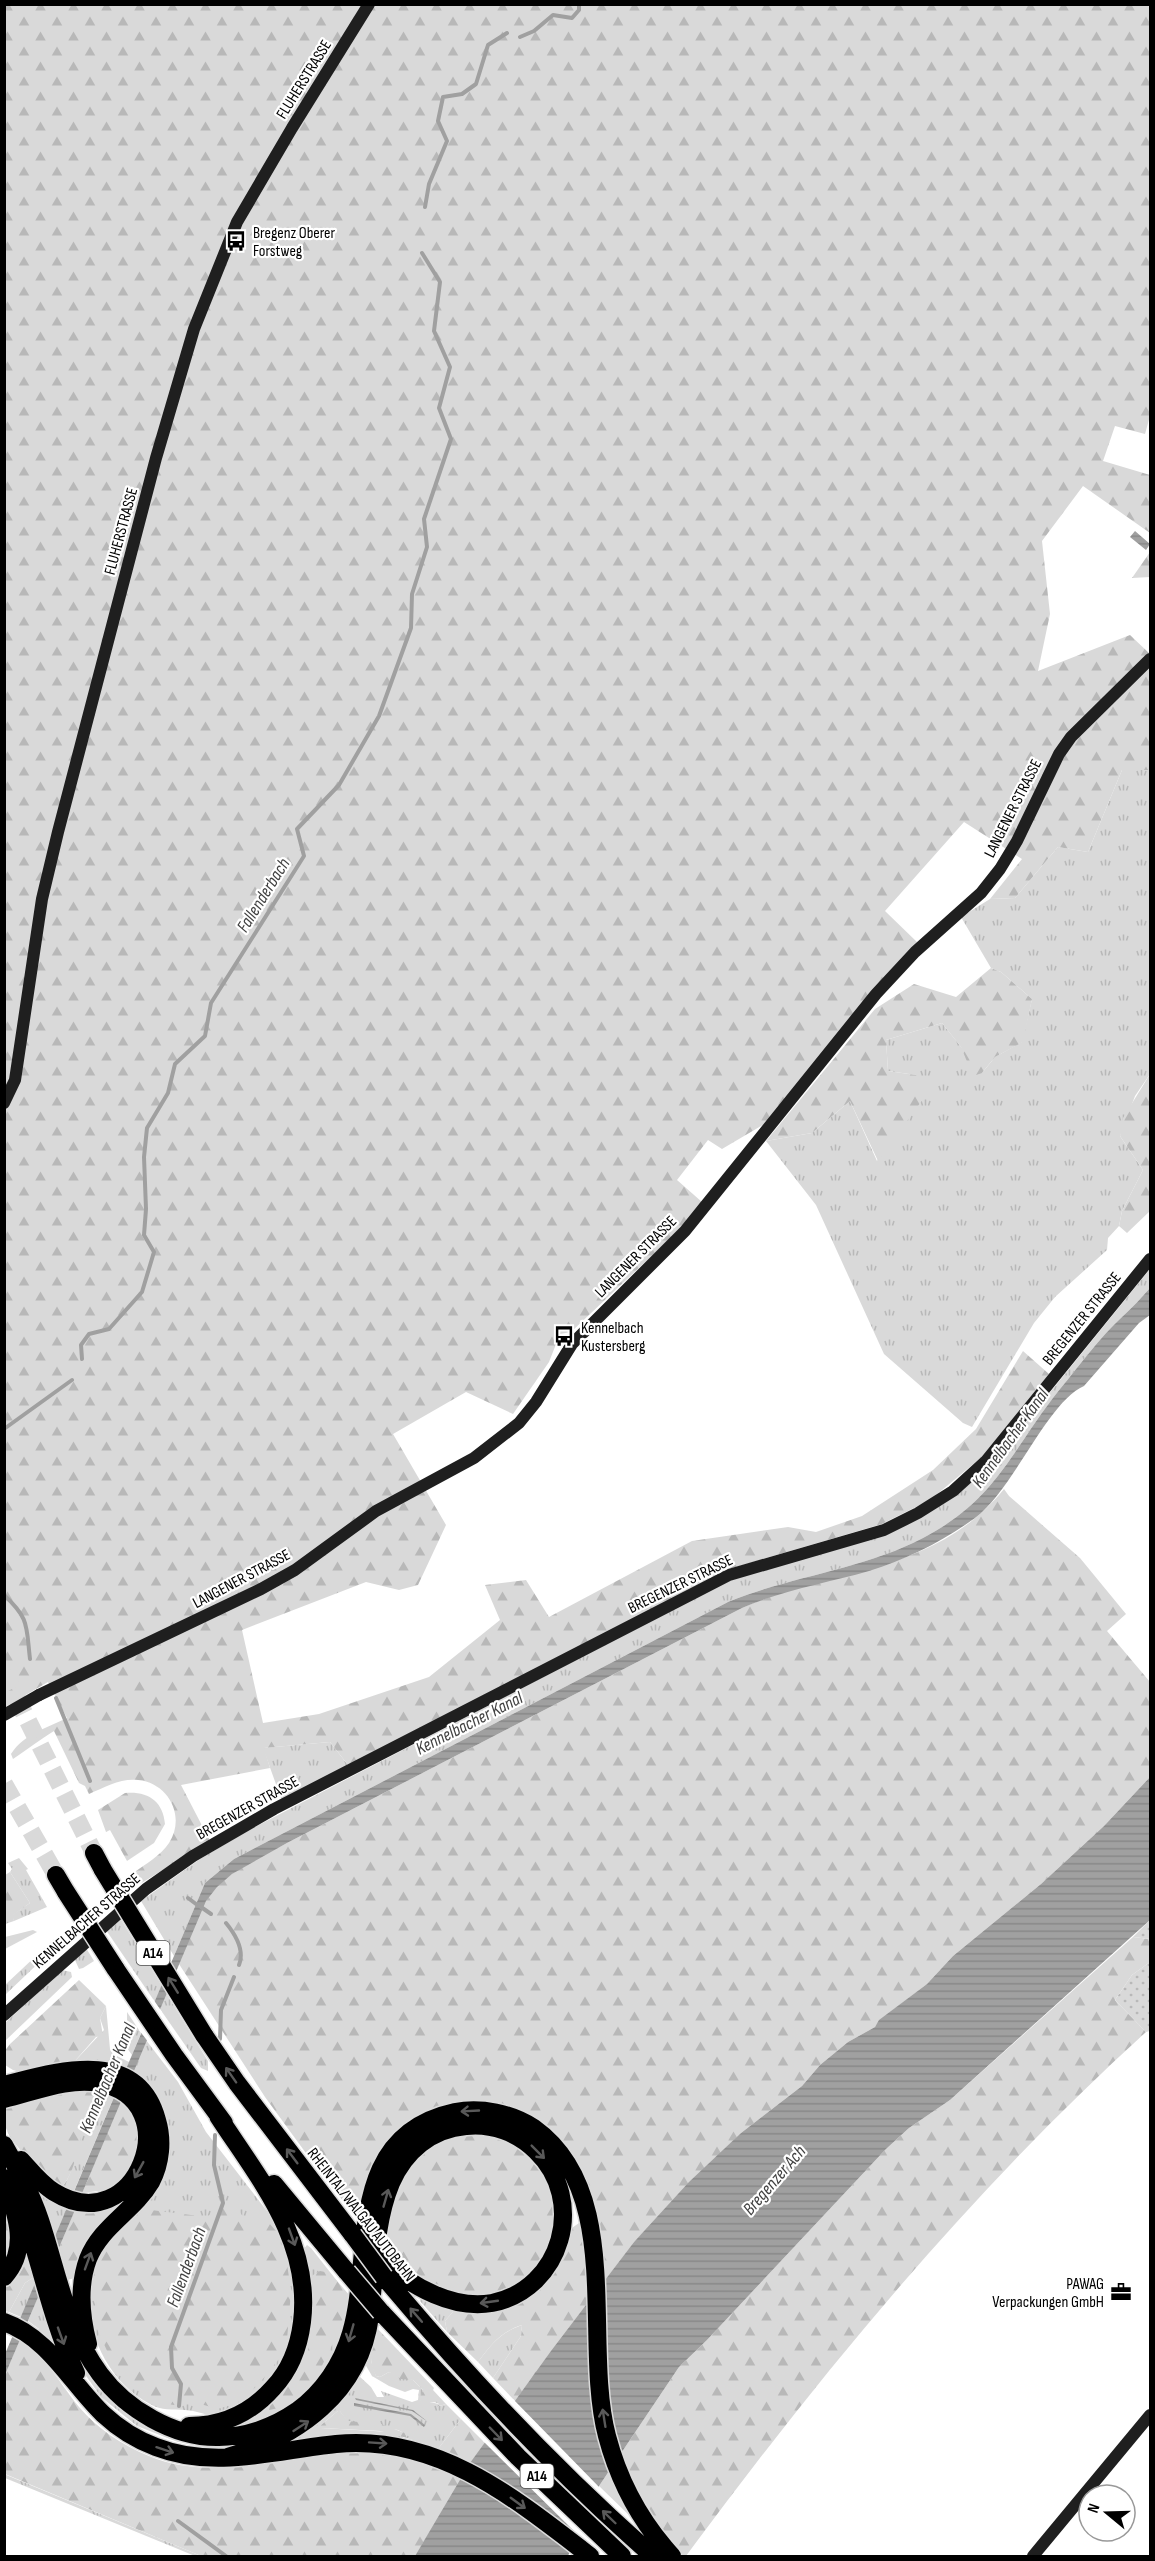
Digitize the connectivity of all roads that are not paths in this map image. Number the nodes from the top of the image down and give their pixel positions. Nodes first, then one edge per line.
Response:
1 (369, 4) edge
2 (1150, 659) edge
3 (4, 1103) edge
4 (1150, 1259) edge
5 (4, 1715) edge
6 (94, 1853) tunnel mouth
7 (193, 1857) joint
8 (56, 1875) tunnel mouth
9 (4, 2014) edge
10 (113, 2080) junction
11 (4, 2085) edge
12 (132, 2091) junction
13 (4, 2099) edge
14 (218, 2116) junction
15 (4, 2140) edge
16 (4, 2145) edge
17 (4, 2169) edge
18 (4, 2178) edge
19 (385, 2270) junction
20 (4, 2277) edge
21 (4, 2322) edge
22 (96, 2368) junction
23 (86, 2393) junction
24 (1150, 2415) edge
25 (160, 2422) junction
26 (228, 2457) junction
27 (590, 2556) edge
28 (622, 2556) edge
29 (653, 2556) edge
30 (672, 2556) edge
31 (1033, 2556) edge

1 - 3 main road, FLUHERSTRASSE
2 - 5 main road, LANGENER STRASSE, bridge
4 - 7 main road, BREGENZER STRASSE
19 -> 6 highway, RHEINTAL/WALGAU AUTOBAHN / A14, bridge
7 - 9 main road, KENNELBACHER STRASSE
8 - 14 highway, A14, bridge
10 - 11 highway
10 - 12 highway
10 - 13 highway
12 -> 15 highway
22 -> 12 highway
14 -> 25 highway
14 -> 28 highway, A14, bridge
16 - 22 highway
17 -> 23 highway
18 - 20 highway
26 -> 19 highway
29 -> 19 highway, RHEINTAL/WALGAU AUTOBAHN / A14
21 - 23 highway
22 - 25 highway
23 -> 26 highway
24 - 31 main road
30 -> 25 highway
26 -> 27 highway

